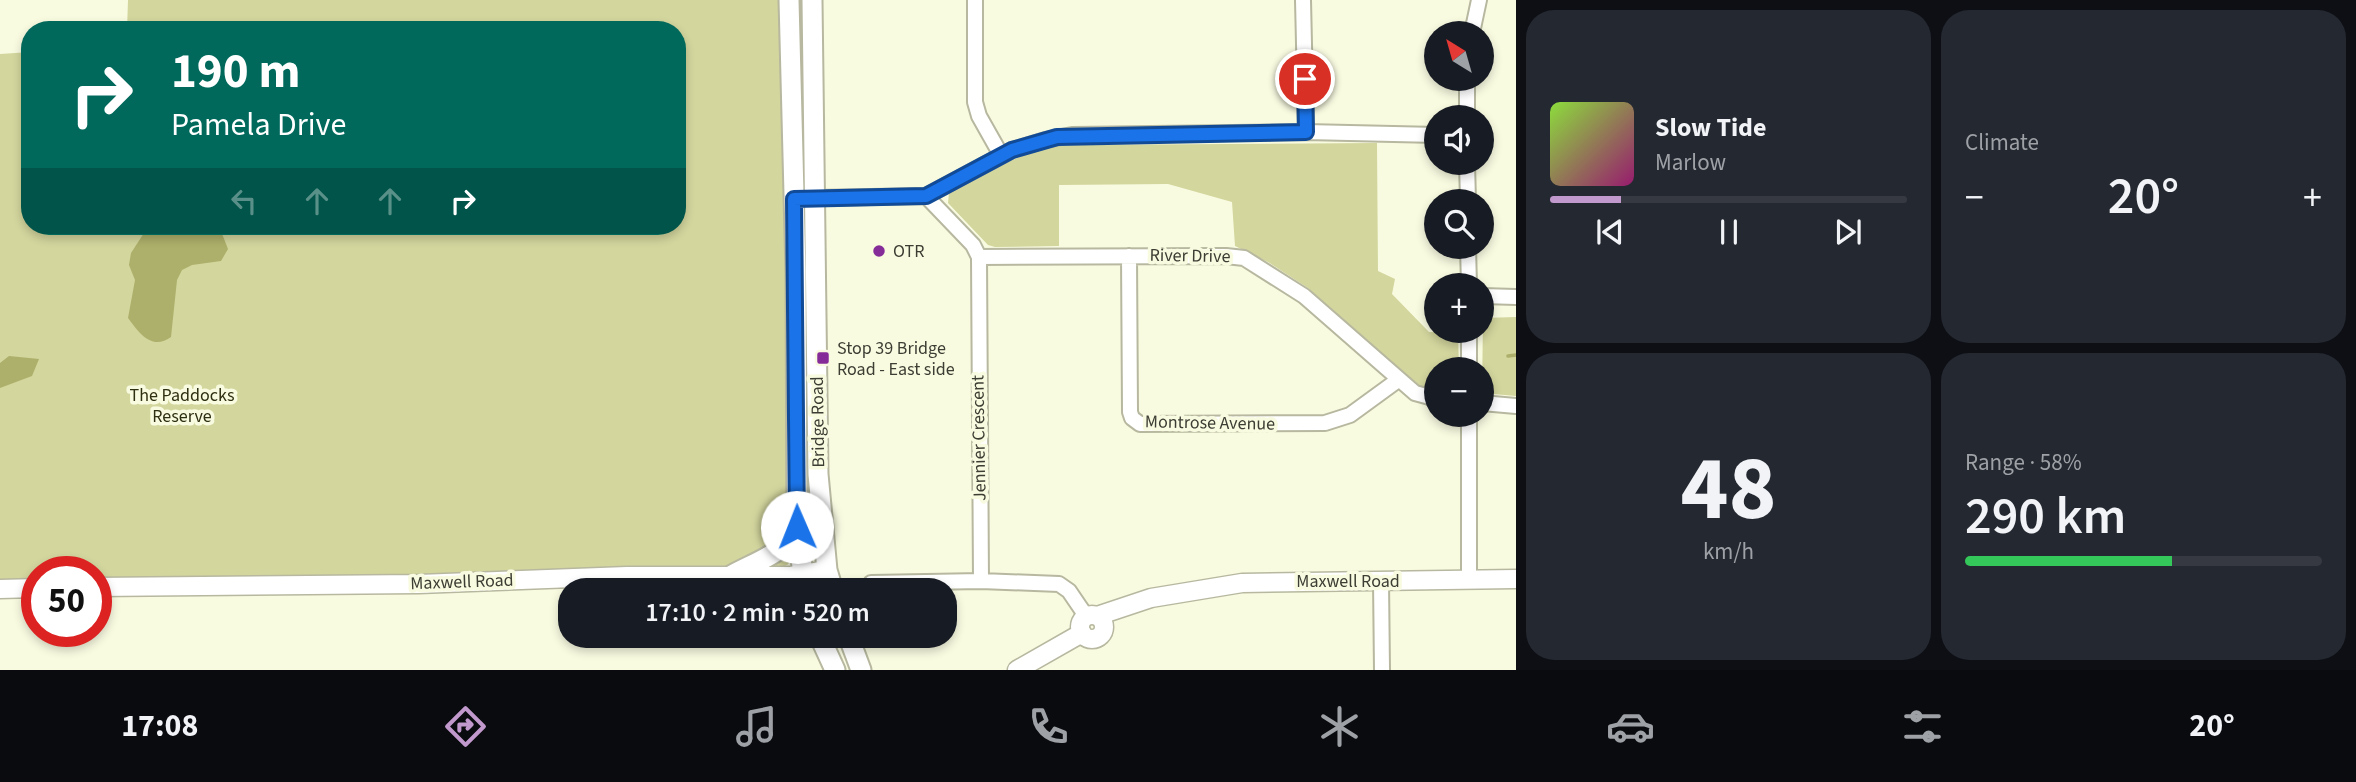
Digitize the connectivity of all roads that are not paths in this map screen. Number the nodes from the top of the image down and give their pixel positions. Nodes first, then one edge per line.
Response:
1 (789, 0) edge
2 (812, 0) edge
3 (975, 0) edge
4 (1303, 0) edge
5 (1479, 0) edge
6 (1475, 21) edge
7 (1306, 132) junction
8 (1424, 135) edge
9 (1001, 155) junction
10 (926, 196) junction
11 (815, 198) junction
12 (794, 199) junction
13 (1129, 256) junction
14 (979, 257) junction
15 (1494, 296) edge
16 (1516, 296) edge
17 (1398, 380) junction
18 (1424, 395) edge
19 (1494, 404) edge
20 (1516, 406) edge
21 (1468, 427) edge
22 (797, 527) junction
23 (827, 570) junction
24 (741, 576) junction
25 (746, 578) edge
26 (762, 578) edge
27 (804, 578) edge
28 (812, 578) edge
29 (829, 578) edge
30 (1516, 579) edge
31 (1469, 580) junction
32 (957, 581) edge
33 (981, 581) junction
34 (1381, 581) junction
35 (112, 587) edge
36 (21, 588) edge
37 (0, 589) edge
38 (1092, 623) junction
39 (825, 648) edge
40 (853, 648) edge
41 (835, 670) edge
42 (861, 670) edge
43 (1017, 670) edge
44 (1382, 670) edge

1 - 12 main road, Bridge Road
2 - 11 main road, Bridge Road
3 - 9 street
4 - 7 street
5 - 6 street
7 - 8 street
7 - 9 street
9 - 10 street
10 - 11 street
10 - 14 street
11 - 12 main road
11 - 23 main road, Bridge Road
12 - 22 main road, Bridge Road
13 - 14 street, River Drive
13 - 17 street, River Drive
13 - 17 street, Montrose Avenue
14 - 33 street, Jennier Crescent
15 - 16 street
17 - 18 street, River Drive
19 - 20 street
21 - 31 street
22 - 24 main road
22 - 27 main road, Bridge Road
23 - 28 street, Maxwell Road
23 - 29 main road, Bridge Road
24 - 25 main road
24 - 26 street, Maxwell Road
24 - 35 street, Maxwell Road
30 - 31 street, Maxwell Road
31 - 34 street, Maxwell Road
32 - 33 street
33 - 38 street
34 - 38 street, Maxwell Road
34 - 44 street
36 - 37 street
38 - 43 street, Maxwell Road
39 - 41 main road
40 - 42 main road

